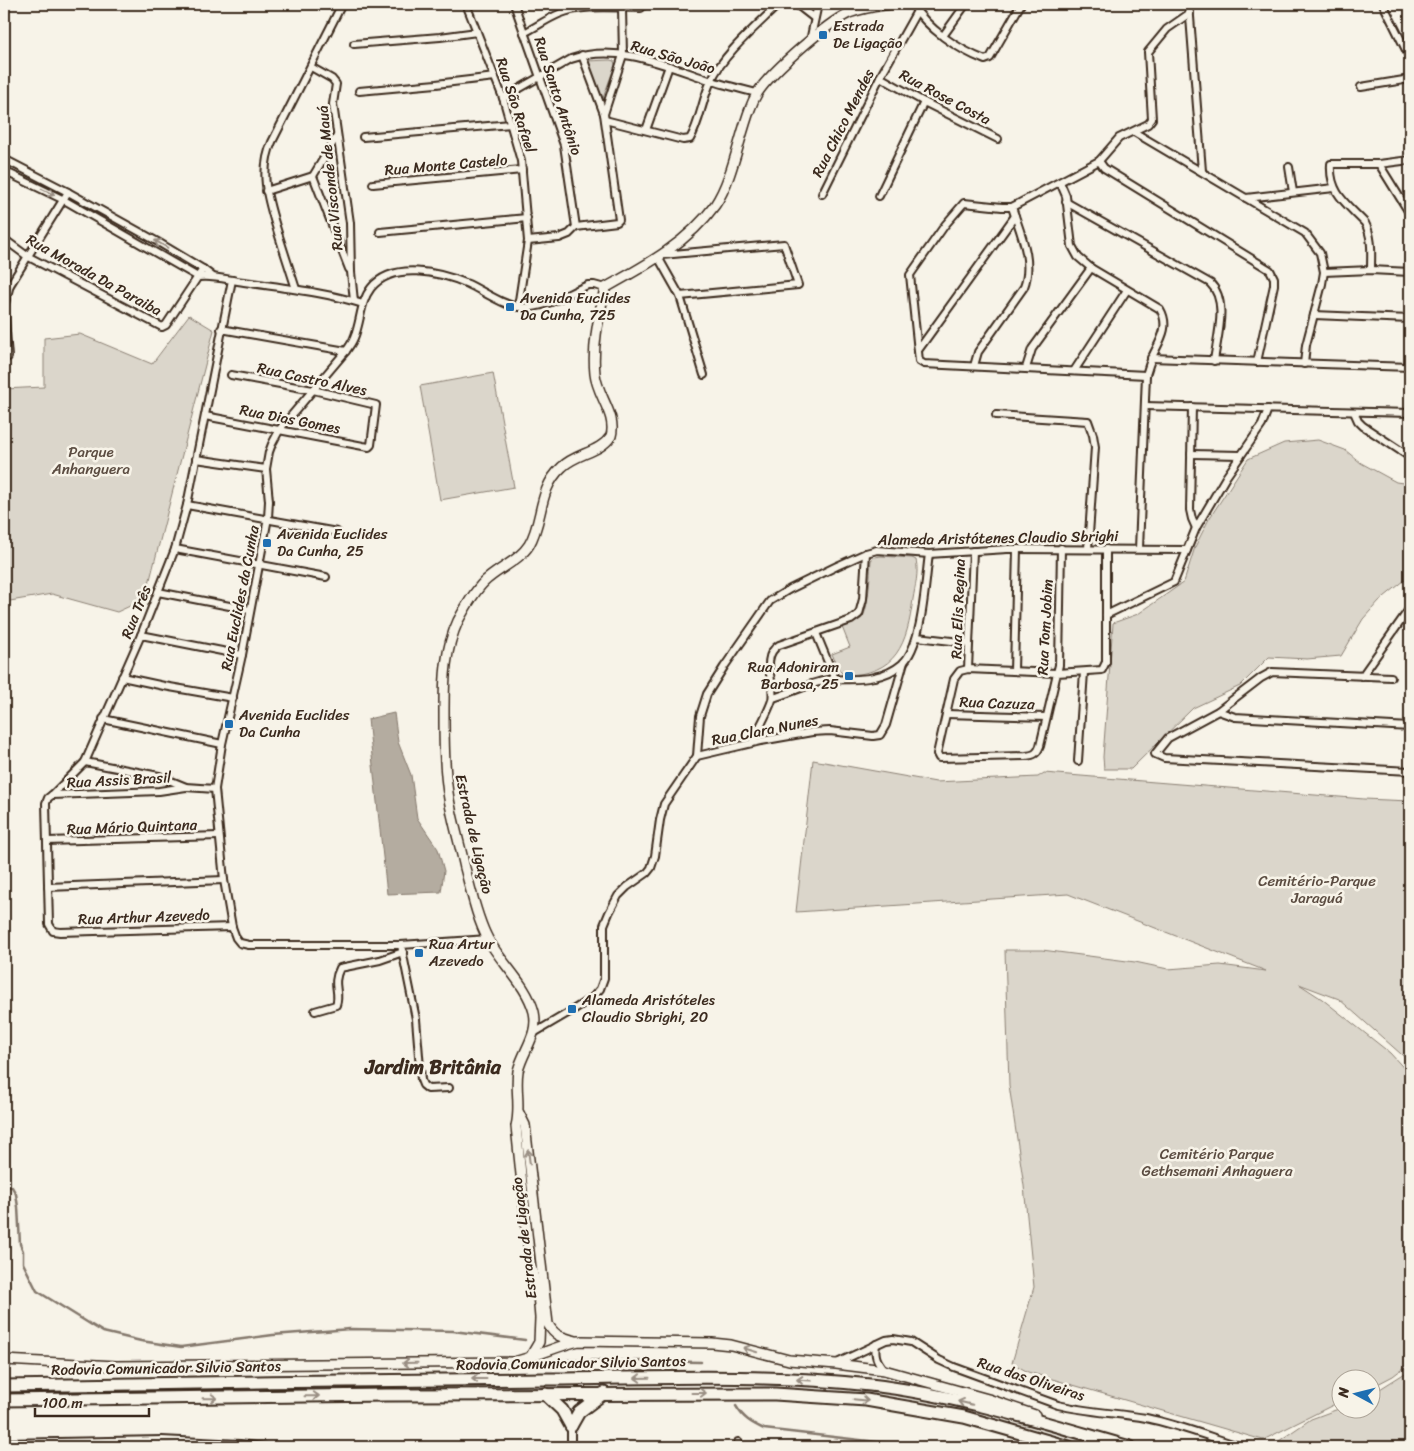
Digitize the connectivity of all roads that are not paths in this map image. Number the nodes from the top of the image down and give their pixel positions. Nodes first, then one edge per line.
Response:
1 (342, 4) edge
2 (466, 4) edge
3 (514, 4) edge
4 (779, 4) edge
5 (796, 4) edge
6 (818, 4) edge
7 (890, 4) edge
8 (912, 4) edge
9 (966, 4) edge
10 (1021, 4) edge
11 (1189, 4) edge
12 (1383, 4) edge
13 (622, 8) junction
14 (641, 8) dead end
15 (917, 11) junction
16 (1190, 13) junction
17 (814, 18) junction
18 (477, 32) junction
19 (524, 33) junction
20 (943, 36) junction
21 (810, 41) junction
22 (354, 44) dead end
23 (582, 55) junction
24 (624, 55) junction
25 (1410, 58) edge
26 (669, 66) junction
27 (311, 67) junction
28 (495, 77) junction
29 (540, 77) junction
30 (880, 77) junction
31 (1410, 79) edge
32 (711, 81) junction
33 (1361, 87) dead end
34 (359, 91) dead end
35 (757, 93) junction
36 (503, 98) junction
37 (924, 102) junction
38 (604, 117) junction
39 (510, 124) junction
40 (646, 130) junction
41 (1134, 132) junction
42 (337, 136) junction
43 (362, 137) dead end
44 (998, 139) dead end
45 (4, 159) edge
46 (1410, 160) edge
47 (1099, 161) junction
48 (11, 163) junction
49 (1379, 164) junction
50 (1288, 167) dead end
51 (522, 170) junction
52 (1202, 171) junction
53 (4, 172) edge
54 (313, 176) junction
55 (1060, 182) junction
56 (373, 184) dead end
57 (1334, 188) junction
58 (266, 191) junction
59 (68, 192) junction
60 (1293, 192) junction
61 (822, 194) dead end
62 (879, 196) dead end
63 (1246, 198) junction
64 (64, 200) junction
65 (1066, 202) junction
66 (1012, 207) junction
67 (1410, 214) edge
68 (1015, 216) junction
69 (527, 218) junction
70 (576, 227) junction
71 (134, 229) junction
72 (380, 232) dead end
73 (130, 238) junction
74 (4, 239) edge
75 (528, 241) junction
76 (27, 256) junction
77 (659, 256) junction
78 (1091, 268) junction
79 (203, 269) junction
80 (1372, 270) junction
81 (351, 272) junction
82 (1324, 272) junction
83 (1410, 272) edge
84 (212, 276) junction
85 (198, 277) junction
86 (232, 280) junction
87 (605, 288) junction
88 (296, 289) junction
89 (1127, 290) junction
90 (680, 296) junction
91 (354, 301) junction
92 (363, 304) junction
93 (518, 307) junction
94 (1314, 315) junction
95 (1410, 319) edge
96 (221, 329) junction
97 (919, 349) junction
98 (346, 351) junction
99 (8, 357) dead end
100 (1152, 358) junction
101 (1214, 361) junction
102 (1257, 362) junction
103 (1304, 364) junction
104 (974, 366) junction
105 (1410, 367) edge
106 (1026, 368) junction
107 (1074, 371) junction
108 (704, 374) dead end
109 (231, 375) dead end
110 (1146, 375) junction
111 (314, 390) junction
112 (1145, 406) junction
113 (1192, 407) junction
114 (1268, 409) junction
115 (1354, 412) junction
116 (1410, 413) edge
117 (205, 416) junction
118 (996, 416) dead end
119 (280, 430) junction
120 (370, 446) joint
121 (1191, 454) junction
122 (1241, 455) junction
123 (1410, 457) edge
124 (196, 460) junction
125 (266, 469) junction
126 (187, 505) junction
127 (268, 518) junction
128 (1196, 528) junction
129 (337, 532) dead end
130 (1061, 548) junction
131 (175, 549) junction
132 (1017, 549) junction
133 (1088, 549) junction
134 (1106, 549) junction
135 (1139, 549) junction
136 (1187, 550) junction
137 (973, 551) junction
138 (866, 553) junction
139 (929, 554) junction
140 (258, 565) junction
141 (326, 577) dead end
142 (158, 592) junction
143 (1410, 608) edge
144 (250, 610) junction
145 (1106, 615) junction
146 (816, 633) junction
147 (141, 635) junction
148 (917, 637) junction
149 (968, 643) junction
150 (242, 656) junction
151 (904, 662) junction
152 (968, 668) junction
153 (1014, 671) junction
154 (1057, 672) junction
155 (1084, 672) junction
156 (1362, 676) junction
157 (122, 677) junction
158 (1391, 677) dead end
159 (835, 679) junction
160 (233, 698) junction
161 (773, 698) junction
162 (1218, 711) junction
163 (946, 714) junction
164 (1046, 718) junction
165 (103, 719) junction
166 (1410, 728) edge
167 (752, 743) junction
168 (222, 744) junction
169 (697, 756) junction
170 (1078, 761) dead end
171 (84, 762) junction
172 (1410, 766) edge
173 (1410, 771) edge
174 (186, 787) junction
175 (215, 789) junction
176 (52, 796) junction
177 (219, 836) junction
178 (47, 841) junction
179 (224, 880) junction
180 (48, 887) junction
181 (232, 927) junction
182 (56, 932) joint
183 (488, 938) junction
184 (402, 949) junction
185 (315, 1011) dead end
186 (534, 1033) junction
187 (449, 1088) dead end
188 (520, 1113) junction
189 (579, 1341) junction
190 (876, 1344) junction
191 (529, 1359) junction
192 (4, 1360) edge
193 (836, 1364) junction
194 (884, 1370) junction
195 (4, 1386) edge
196 (545, 1394) junction
197 (604, 1394) junction
198 (4, 1400) edge
199 (571, 1426) junction
200 (1106, 1440) junction
201 (4, 1443) edge
202 (31, 1444) edge
203 (264, 1447) edge
204 (563, 1447) edge
205 (571, 1447) edge
206 (1069, 1447) edge
207 (1130, 1447) edge
208 (1242, 1447) edge

1 - 27 street
2 - 18 street, Rua São Rafael
3 - 19 street, Rua Santo Antônio
4 - 32 street
5 - 17 street
6 - 17 street
7 - 21 main road
8 - 15 street
9 - 20 street
10 - 20 street
11 - 16 street
12 - 25 street
13 - 14 street
13 - 19 street
13 - 24 street
15 - 20 street
15 - 30 street, Rua Chico Mendes
16 - 41 street
16 - 52 street
17 - 21 street
18 - 22 street
18 - 28 street, Rua São Rafael
19 - 29 street, Rua Santo Antônio
21 - 35 main road
23 - 24 street, Rua São João
23 - 29 street, Rua São João
23 - 38 street
24 - 26 street, Rua São João
24 - 38 street
26 - 32 street, Rua São João
26 - 40 street
27 - 42 street, Rua Visconde de Mauá
27 - 58 street
28 - 34 street
28 - 36 street, Rua São Rafael
29 - 36 street, Rua São João
29 - 70 street, Rua Santo Antônio
30 - 37 street, Rua Rose Costa
30 - 61 street, Rua Chico Mendes
31 - 33 street
32 - 35 street, Rua São João
32 - 40 street
35 - 77 main road
36 - 39 street, Rua São Rafael
37 - 44 street, Rua Rose Costa
37 - 62 street
38 - 40 street
38 - 70 street
39 - 43 street
39 - 51 street, Rua São Rafael
41 - 47 street
41 - 52 street
42 - 54 street
42 - 81 street, Rua Visconde de Mauá
45 - 48 street
46 - 49 street
47 - 55 street
47 - 102 street
48 - 53 street
48 - 59 street
49 - 57 street
49 - 67 street
50 - 60 street
51 - 56 street, Rua Monte Castelo
51 - 69 street, Rua São Rafael
52 - 63 street
53 -> 64 street
54 - 58 street
54 - 81 street
55 - 65 street
55 - 66 street
57 - 60 street
57 - 80 street
58 - 88 street
59 - 64 street
59 - 71 street
60 - 63 street
63 - 82 street
64 - 73 street
64 - 76 street
65 - 78 street
65 - 101 street
66 - 68 street
66 - 97 street
68 - 97 street
68 - 104 street
69 - 72 street
69 - 75 street, Rua São Rafael
70 - 75 street
71 - 73 street
79 -> 71 street
73 - 85 street
74 - 76 street, Rua Morada Da Paraiba
75 - 93 street, Rua São Rafael
76 - 85 street, Rua Morada Da Paraiba
76 - 99 street
77 - 87 main road
77 - 90 street
77 - 90 street
78 - 89 street
78 - 106 street
79 - 84 street
79 - 85 street, Rua Morada Da Paraiba
80 - 82 street
80 - 83 street
81 - 91 street, Rua Visconde de Mauá
82 - 94 street
84 - 85 street
84 - 86 street
86 - 88 street
86 - 96 street, Rua Três
87 - 93 street, Rua Euclides da Cunha
87 - 183 main road, Estrada de Ligação
88 - 91 street
89 - 100 street
89 - 107 street
90 - 108 street
91 - 92 street
92 - 93 street, Rua Euclides da Cunha
92 - 98 street, Rua Euclides da Cunha
94 - 95 street
94 - 103 street
96 - 98 street
96 - 117 street, Rua Três
97 - 104 street
98 - 111 street, Rua Euclides da Cunha
100 - 101 street
100 - 110 street
101 - 102 street
102 - 103 street
103 - 105 street
104 - 106 street
106 - 107 street
107 - 110 street
109 - 111 street, Rua Castro Alves
110 - 112 street
111 - 119 street, Rua Euclides da Cunha
111 - 120 street, Rua Castro Alves
112 - 113 street
112 - 135 street
113 - 114 street
113 - 121 street
114 - 115 street
114 - 122 street
115 - 116 street
115 - 123 street
117 - 119 street, Rua Dias Gomes
117 - 124 street, Rua Três
118 - 133 street
119 - 120 street, Rua Dias Gomes
119 - 125 street, Rua Euclides da Cunha
121 - 122 street
121 - 128 street
122 - 128 street
124 - 125 street
124 - 126 street, Rua Três
125 - 127 street, Rua Euclides da Cunha
126 - 127 street
126 - 131 street, Rua Três
127 - 129 street
127 - 140 street, Rua Euclides da Cunha
128 - 136 street
130 - 132 street, Alameda Aristótenes Claudio Sbrighi
130 - 133 street, Alameda Aristótenes Claudio Sbrighi
130 - 154 street, Rua Tom Jobim
131 - 140 street
131 - 142 street, Rua Três
132 - 137 street, Alameda Aristótenes Claudio Sbrighi
132 - 153 street
133 - 134 street, Alameda Aristótenes Claudio Sbrighi
134 - 135 street, Alameda Aristótenes Claudio Sbrighi
134 - 145 street
135 - 136 street, Alameda Aristótenes Claudio Sbrighi
136 - 145 street
137 - 139 street, Alameda Aristótenes Claudio Sbrighi
137 - 149 street, Rua Elis Regina
138 - 139 street, Alameda Aristótenes Claudio Sbrighi
138 - 146 street
138 - 169 street, Alameda Aristótenes Claudio Sbrighi
139 - 148 street
140 - 141 street
140 - 144 street, Rua Euclides da Cunha
142 - 144 street
142 - 147 street, Rua Três
143 - 156 street
144 - 150 street, Rua Euclides da Cunha
145 - 155 street
146 - 159 street
146 - 161 street
147 - 150 street
147 - 157 street, Rua Três
148 - 149 street
148 - 151 street
149 - 152 street, Rua Elis Regina
150 - 160 street, Rua Euclides da Cunha
151 - 159 street
151 - 167 street, Rua Clara Nunes
152 - 153 street
152 - 163 street
153 - 154 street
154 - 155 street
154 - 164 street, Rua Tom Jobim
155 - 170 street
156 - 158 street
156 - 162 street
157 - 160 street
157 - 165 street, Rua Três
159 - 161 street
160 - 168 street, Rua Euclides da Cunha
161 - 167 street
162 - 166 street
162 - 173 street
163 - 164 street, Rua Cazuza
163 - 164 street, Rua Tom Jobim
165 - 168 street
165 - 171 street, Rua Três
167 - 169 street, Rua Clara Nunes
168 - 175 street, Rua Euclides da Cunha
169 - 186 street
171 - 174 street
171 - 176 street, Rua Três
172 - 173 street
174 - 175 street
174 - 176 street, Rua Assis Brasil
175 - 177 street, Rua Euclides da Cunha
176 - 178 street, Rua Três
177 - 178 street, Rua Mário Quintana
177 - 179 street, Rua Euclides da Cunha
178 - 180 street, Rua Três
179 - 180 street
179 - 181 street, Rua Euclides da Cunha
180 - 182 street, Rua Três
181 - 182 street, Rua Arthur Azevedo
181 - 184 street
183 - 184 street
183 - 186 main road, Estrada de Ligação
184 - 185 street
184 - 187 street
186 - 188 main road, Estrada de Ligação
189 -> 188 main road, Estrada de Ligação
188 - 191 main road, Estrada de Ligação
189 - 191 main road
193 -> 189 main road
190 - 193 street, Rua das Oliveiras
190 - 194 street
190 - 208 street, Rua das Oliveiras
191 -> 192 main road
193 - 194 main road
194 - 200 main road
200 -> 195 highway, Rodovia Comunicador Silvio Santos
196 - 197 highway, Rodovia Comunicador Silvio Santos
198 -> 196 highway, Rodovia Comunicador Silvio Santos
196 - 199 highway
197 - 199 highway
197 -> 206 highway, Rodovia Comunicador Silvio Santos
199 - 205 street
200 - 207 highway, Rodovia Comunicador Silvio Santos
201 - 202 street
202 - 203 street
204 - 205 street

